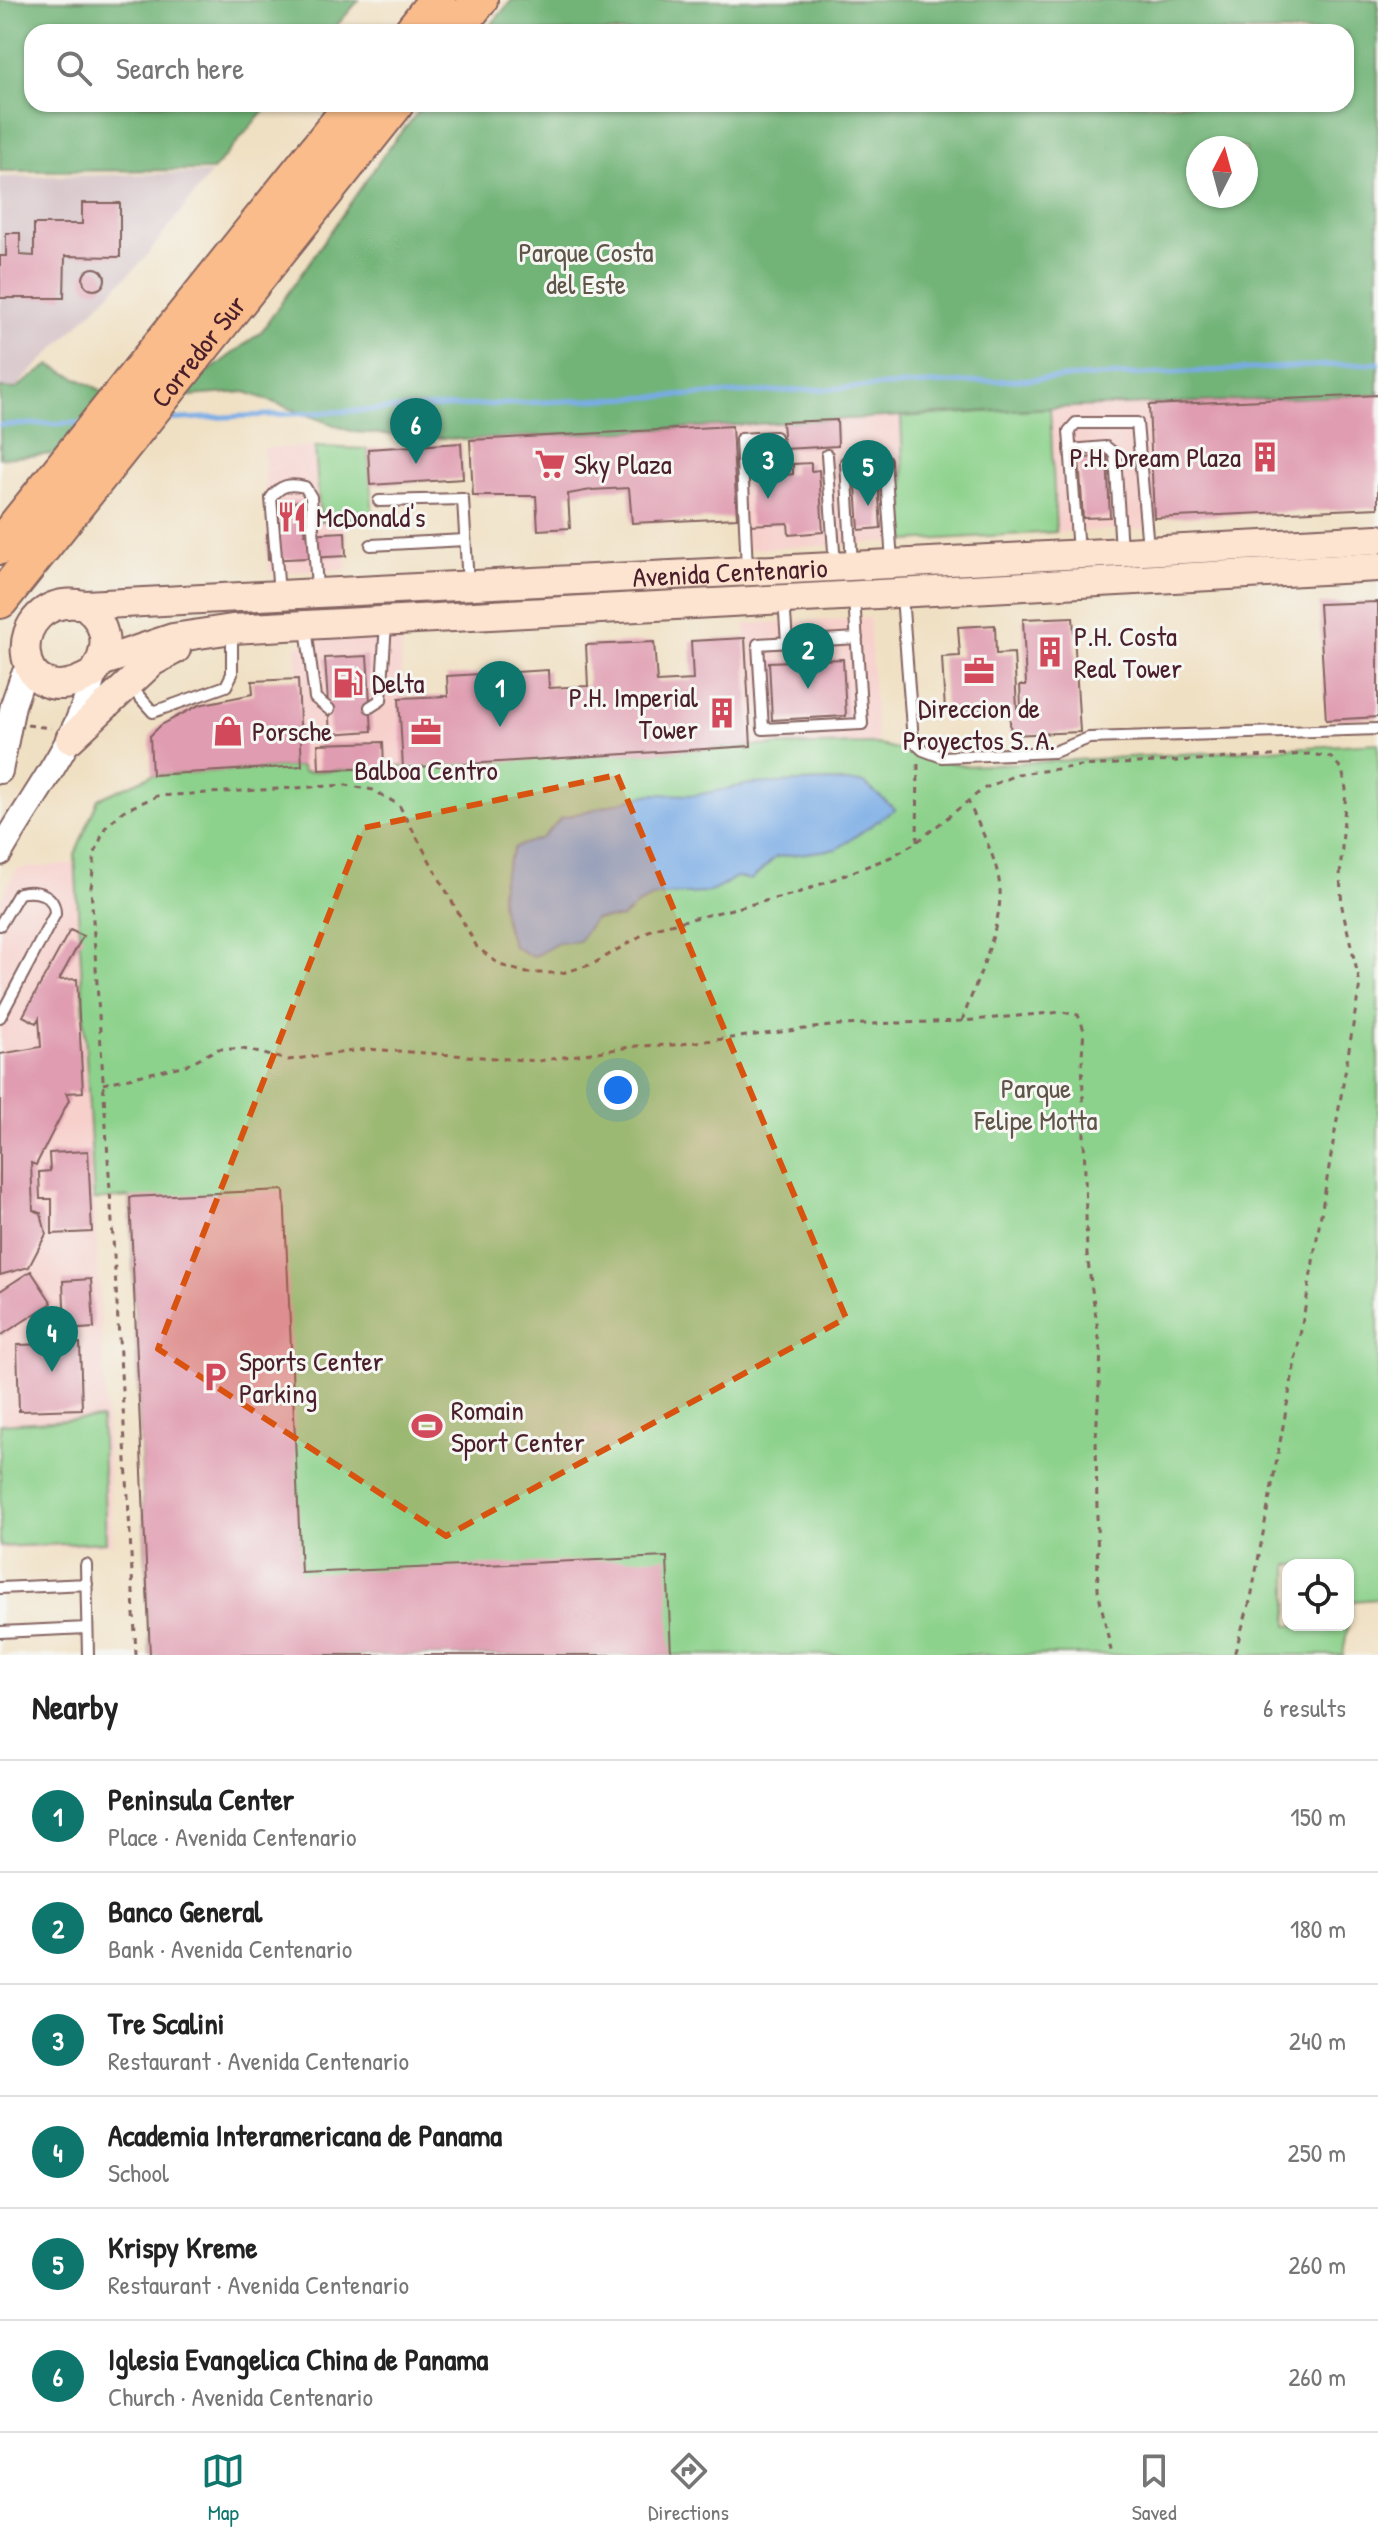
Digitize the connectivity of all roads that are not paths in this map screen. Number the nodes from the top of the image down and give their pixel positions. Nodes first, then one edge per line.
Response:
1 (437, 0) edge
2 (479, 0) edge
3 (418, 24) edge
4 (460, 24) edge
5 (349, 112) edge
6 (388, 112) edge
7 (237, 275) junction
8 (775, 437) dead end
9 (1070, 450) junction
10 (827, 455) dead end
11 (379, 501) dead end
12 (1378, 539) edge
13 (465, 540) junction
14 (371, 545) dead end
15 (0, 546) edge
16 (1135, 551) junction
17 (1078, 554) junction
18 (896, 563) junction
19 (844, 566) junction
20 (1378, 567) edge
21 (747, 571) junction
22 (471, 585) junction
23 (331, 591) junction
24 (279, 593) junction
25 (902, 594) junction
26 (854, 596) junction
27 (784, 600) junction
28 (85, 605) junction
29 (9, 606) edge
30 (476, 616) junction
31 (386, 621) junction
32 (346, 623) junction
33 (306, 625) junction
34 (225, 629) junction
35 (857, 638) junction
36 (787, 642) junction
37 (98, 667) junction
38 (11, 668) edge
39 (129, 684) junction
40 (370, 707) dead end
41 (329, 709) dead end
42 (1378, 729) edge
43 (70, 739) junction
44 (0, 771) edge
45 (0, 853) edge
46 (0, 925) edge
47 (0, 1017) edge
48 (86, 1565) dead end
49 (87, 1584) junction
50 (0, 1588) edge
51 (87, 1628) junction
52 (0, 1632) edge
53 (88, 1655) edge

1 - 3 highway
2 - 4 highway
5 - 7 highway, Corredor Sur
6 - 7 highway, Corredor Sur
7 - 15 highway, Corredor Sur
7 - 29 highway, Corredor Sur
8 - 21 lane
9 - 16 lane
9 - 16 lane
9 - 17 lane
10 - 19 lane
11 - 13 lane
12 - 16 main road, Avenida Centenario
13 - 14 lane
13 - 22 lane
16 - 17 main road, Avenida Centenario
17 - 18 main road, Avenida Centenario
18 - 19 main road, Avenida Centenario
18 - 19 lane
18 - 25 main road
19 - 21 main road, Avenida Centenario
20 - 25 main road, Avenida Centenario
21 - 22 main road, Avenida Centenario
22 - 23 main road, Avenida Centenario
22 - 30 main road
23 - 24 main road, Avenida Centenario
23 - 24 lane
23 - 32 main road
24 - 28 main road, Avenida Centenario
25 - 26 main road, Avenida Centenario
25 - 42 lane
26 - 27 main road, Avenida Centenario
26 - 35 lane
27 - 30 main road, Avenida Centenario
27 - 36 lane
28 - 29 main road
28 - 37 main road
29 - 38 main road
30 - 31 main road, Avenida Centenario
31 - 32 main road, Avenida Centenario
31 - 40 lane
32 - 33 main road, Avenida Centenario
33 - 34 main road, Avenida Centenario
33 - 41 lane
34 - 37 main road, Avenida Centenario
34 - 39 main road
34 - 39 lane
35 - 36 lane
35 - 36 lane
37 - 38 main road
37 - 43 street
38 - 44 street
39 - 43 main road
43 - 45 street
46 - 47 lane
48 - 49 lane
49 - 50 lane
49 - 51 lane
51 - 52 lane
51 - 53 lane

